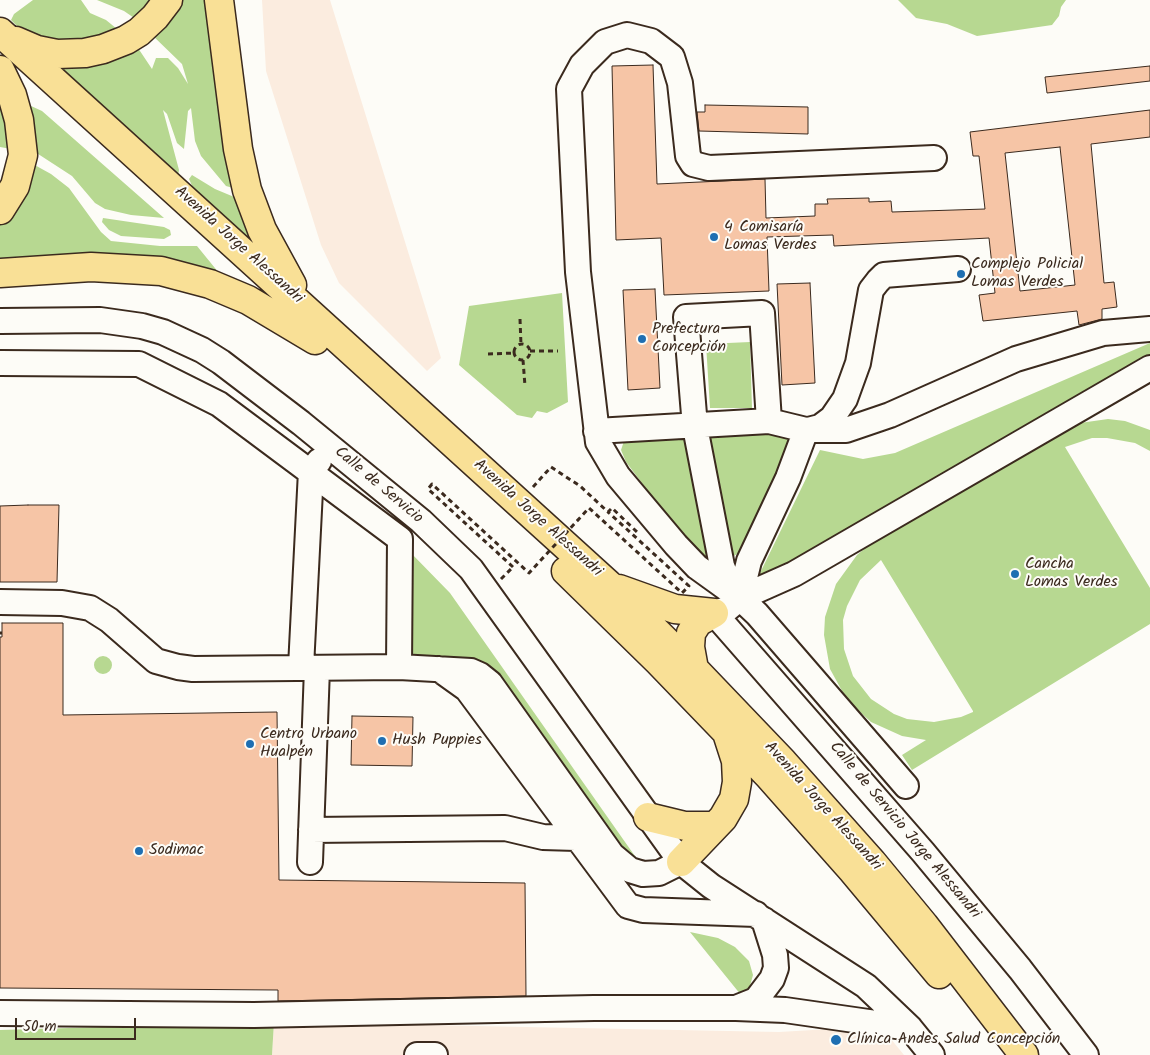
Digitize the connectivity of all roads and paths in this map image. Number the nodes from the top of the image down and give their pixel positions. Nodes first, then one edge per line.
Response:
1 (168, 0) edge
2 (220, 0) edge
3 (1, 42) edge
4 (0, 70) edge
5 (934, 158) dead end
6 (0, 210) edge
7 (958, 269) dead end
8 (0, 273) edge
9 (520, 319) dead end
10 (0, 321) edge
11 (314, 327) junction
12 (1150, 329) edge
13 (521, 345) junction
14 (558, 351) dead end
15 (530, 352) junction
16 (488, 354) dead end
17 (515, 354) junction
18 (522, 360) junction
19 (0, 363) edge
20 (1150, 368) edge
21 (525, 386) dead end
22 (769, 421) junction
23 (300, 423) junction
24 (695, 427) junction
25 (596, 430) junction
26 (806, 430) junction
27 (330, 446) junction
28 (281, 449) junction
29 (311, 471) junction
30 (373, 480) junction
31 (533, 487) dead end
32 (354, 506) junction
33 (513, 567) dead end
34 (608, 584) junction
35 (740, 598) junction
36 (0, 602) edge
37 (714, 613) junction
38 (309, 667) junction
39 (399, 667) junction
40 (439, 669) junction
41 (694, 670) junction
42 (724, 727) junction
43 (906, 786) dead end
44 (648, 817) junction
45 (715, 826) junction
46 (311, 830) junction
47 (576, 838) junction
48 (310, 862) dead end
49 (681, 862) junction
50 (760, 917) junction
51 (736, 1008) junction
52 (0, 1013) edge
53 (910, 1028) junction
54 (417, 1055) edge
55 (435, 1055) edge
56 (932, 1055) edge
57 (1000, 1055) edge
58 (1024, 1055) edge
59 (1086, 1055) edge

1 - 3 highway
2 - 11 highway
3 - 11 highway, Avenida Jorge Alessandri
4 - 6 highway
5 - 25 street
7 - 26 street
8 - 11 highway
9 - 13 path
10 - 23 street, Calle de Servicio
11 - 34 highway, Avenida Jorge Alessandri
11 - 42 highway, Avenida Jorge Alessandri
12 - 26 street
13 - 15 path
13 - 17 path
14 - 15 path
15 - 18 path
16 - 17 path
17 - 18 path
18 - 21 path
19 - 28 street
20 - 35 street
22 - 24 street
22 - 24 street
22 - 26 street
23 - 27 street, Calle de Servicio
23 - 28 street
24 - 25 street
24 - 35 street
25 - 35 street
26 - 35 street
27 - 29 street
27 - 30 street, Calle de Servicio
28 - 29 street
29 - 32 street
29 - 38 street
30 - 32 street
30 - 44 street, Calle de Servicio
31 - 33 path, bridge
32 - 39 street
34 - 37 highway
34 - 41 highway, Avenida Jorge Alessandri
35 - 37 street
35 - 43 street
36 - 38 street
37 - 41 highway
37 - 59 street, Calle de Servicio Jorge Alessandri
38 - 39 street
38 - 46 street
39 - 40 street
40 - 47 street
40 - 49 street
41 - 58 highway, Avenida Jorge Alessandri
42 - 45 highway
42 - 57 highway, Avenida Jorge Alessandri
44 - 45 highway
44 - 49 street
45 - 49 highway
46 - 47 street
46 - 48 street
47 - 50 street
49 - 50 street
50 - 51 street
50 - 53 street
51 - 52 street
51 - 53 street
53 - 56 street
54 - 55 street

